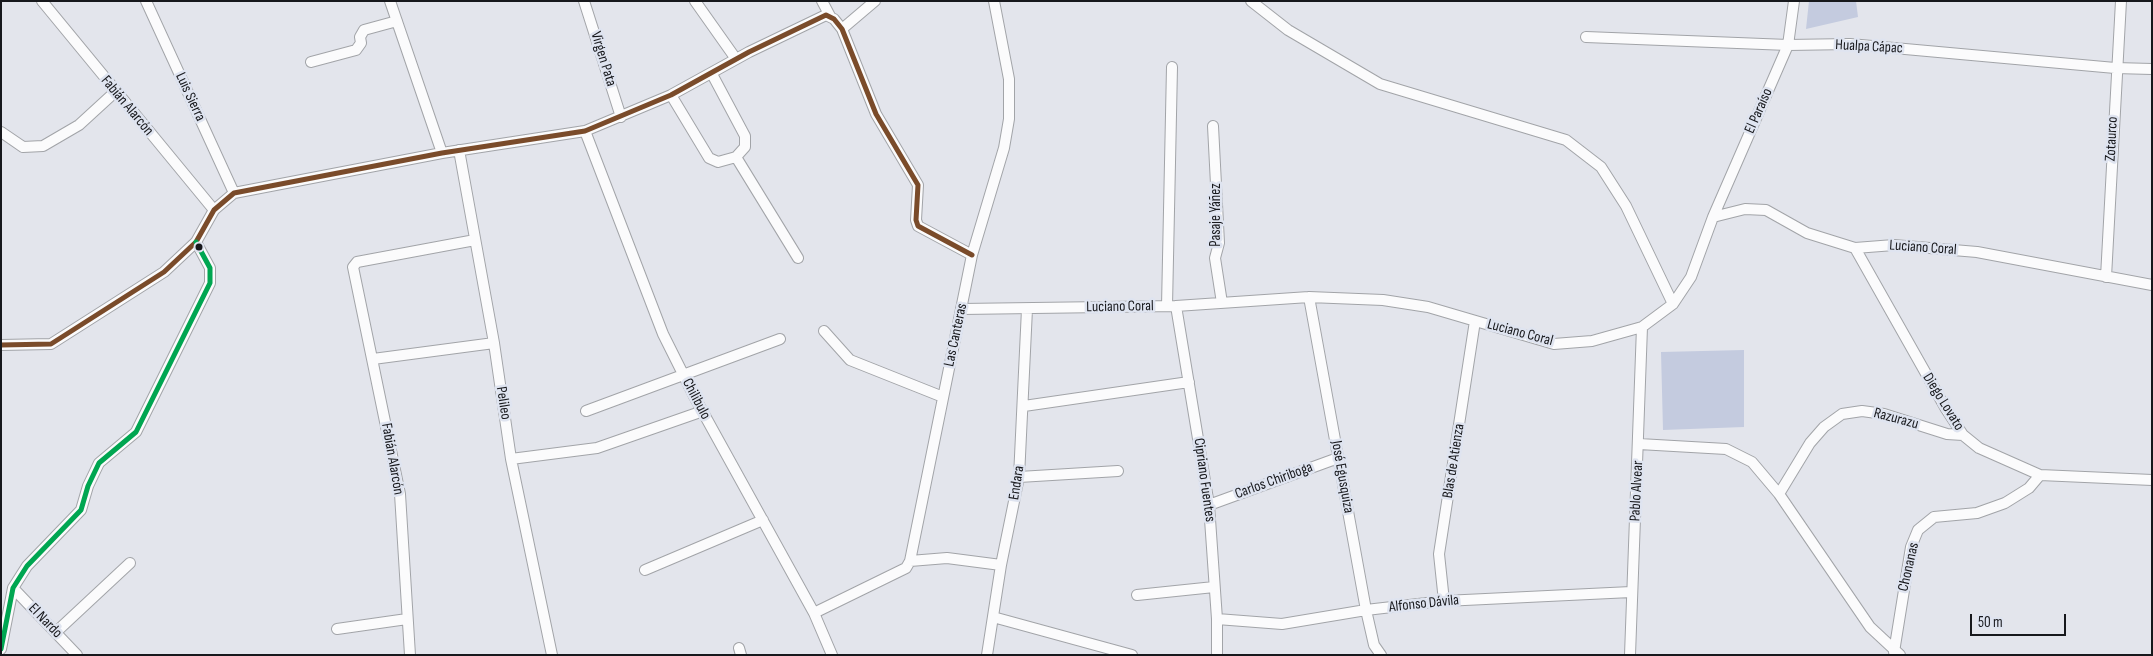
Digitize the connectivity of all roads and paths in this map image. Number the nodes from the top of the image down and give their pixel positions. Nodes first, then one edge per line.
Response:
1 (42, 1) edge
2 (146, 1) edge
3 (390, 1) edge
4 (584, 1) edge
5 (695, 1) edge
6 (822, 1) edge
7 (875, 1) edge
8 (994, 1) edge
9 (1251, 1) edge
10 (1794, 1) edge
11 (2121, 1) edge
12 (830, 16) junction
13 (397, 21) junction
14 (842, 29) junction
15 (1586, 37) dead end
16 (1788, 45) junction
17 (736, 59) junction
18 (311, 62) dead end
19 (1172, 67) dead end
20 (2115, 68) junction
21 (2152, 69) edge
22 (712, 74) junction
23 (115, 92) junction
24 (671, 95) junction
25 (621, 117) junction
26 (1213, 126) dead end
27 (585, 131) junction
28 (1, 132) edge
29 (459, 150) junction
30 (442, 153) junction
31 (736, 157) junction
32 (234, 193) junction
33 (214, 210) junction
34 (1713, 217) junction
35 (475, 240) junction
36 (196, 242) junction
37 (1855, 248) junction
38 (972, 255) junction
39 (798, 258) dead end
40 (2106, 277) junction
41 (2152, 286) edge
42 (1309, 297) junction
43 (1222, 303) junction
44 (1672, 304) junction
45 (1172, 306) junction
46 (962, 309) junction
47 (1027, 309) junction
48 (1475, 321) junction
49 (1642, 327) junction
50 (824, 331) dead end
51 (780, 339) dead end
52 (494, 343) junction
53 (1, 345) edge
54 (373, 359) junction
55 (683, 374) junction
56 (1189, 382) junction
57 (942, 397) junction
58 (1024, 406) junction
59 (586, 411) dead end
60 (703, 411) junction
61 (1963, 435) junction
62 (1639, 444) junction
63 (1338, 458) junction
64 (511, 459) junction
65 (1118, 471) dead end
66 (2040, 475) junction
67 (1019, 477) junction
68 (2152, 480) edge
69 (1779, 494) junction
70 (1209, 505) junction
71 (763, 520) junction
72 (910, 560) junction
73 (130, 563) dead end
74 (1001, 565) junction
75 (645, 570) dead end
76 (1214, 587) junction
77 (13, 588) junction
78 (1631, 592) junction
79 (1137, 595) dead end
80 (1444, 601) junction
81 (1366, 610) junction
82 (814, 613) junction
83 (993, 617) junction
84 (407, 619) junction
85 (1217, 620) junction
86 (337, 629) dead end
87 (56, 632) junction
88 (1, 649) edge
89 (1897, 653) edge
90 (77, 655) edge
91 (410, 655) edge
92 (552, 655) edge
93 (832, 655) edge
94 (987, 655) edge
95 (1132, 655) edge
96 (1217, 655) edge
97 (1381, 655) edge
98 (1630, 655) edge

1 - 23 street, Fabián Alarcón
2 - 32 street, Luis Sierra
3 - 13 street
4 - 25 street, Virgen Pata
5 - 17 street
6 - 12 street
7 - 14 street
8 - 38 street, Las Canteras
9 - 44 street
10 - 16 street, El Paraíso
11 - 20 street, Zotaurco
12 - 14 street
12 - 17 street
13 - 18 street
13 - 30 street
14 - 38 street
15 - 16 street, Hualpa Cápac
16 - 20 street, Hualpa Cápac
16 - 34 street, El Paraíso
17 - 22 street
19 - 45 street, Cipriano Fuentes
20 - 21 street, Hualpa Cápac
20 - 40 street, Zotaurco
22 - 24 street
22 - 31 street
23 - 28 street
23 - 33 street, Fabián Alarcón
24 - 25 street
24 - 31 street
25 - 27 street
26 - 43 street, Pasaje Yáñez
27 - 29 street
27 - 55 street, Chilibulo
29 - 30 street
29 - 35 street, Pelileo
30 - 32 street
31 - 39 street
32 - 33 street
33 - 36 street
34 - 37 street, Luciano Coral
34 - 44 street, Luciano Coral
35 - 52 street, Pelileo
35 - 54 street, Fabián Alarcón
36 - 53 street
36 - 77 street
37 - 40 street, Luciano Coral
37 - 61 street, Diego Lovato
38 - 46 street, Las Canteras
40 - 41 street, Luciano Coral
42 - 43 street, Luciano Coral
42 - 48 street, Luciano Coral
42 - 63 street, José Egusquiza
43 - 45 street, Luciano Coral
44 - 49 street, Luciano Coral
45 - 47 street, Luciano Coral
45 - 56 street, Cipriano Fuentes
46 - 47 street, Luciano Coral
46 - 57 street, Las Canteras
47 - 58 street, Endara
48 - 49 street, Luciano Coral
48 - 80 street, Blas de Atienza
49 - 62 street, Pablo Alvear
50 - 57 street
51 - 55 street
52 - 54 street
52 - 64 street, Pelileo
54 - 84 street, Fabián Alarcón
55 - 59 street
55 - 60 street, Chilibulo
56 - 58 street
56 - 70 street, Cipriano Fuentes
57 - 72 street, Las Canteras
58 - 67 street, Endara
60 - 64 street
60 - 71 street, Chilibulo
61 - 66 street, Diego Lovato
61 - 69 street, Razurazu
62 - 69 street
62 - 78 street, Pablo Alvear
63 - 70 street, Carlos Chiriboga
63 - 81 street, José Egusquiza
64 - 92 street, Pelileo
65 - 67 street
66 - 68 street, Diego Lovato
66 - 89 street, Chonanas
67 - 74 street, Endara
69 - 89 street
70 - 76 street, Cipriano Fuentes
71 - 75 street
71 - 82 street, Chilibulo
72 - 74 street
72 - 82 street
73 - 87 street
74 - 83 street, Endara
76 - 79 street
76 - 85 street, Cipriano Fuentes
77 - 87 street, El Nardo
77 - 88 street
78 - 80 street, Alfonso Dávila
78 - 98 street, Pablo Alvear
80 - 81 street, Alfonso Dávila
81 - 85 street, Alfonso Dávila
81 - 97 street, José Egusquiza
82 - 93 street, Chilibulo
83 - 94 street, Endara
83 - 95 street
84 - 86 street
84 - 91 street, Fabián Alarcón
85 - 96 street, Cipriano Fuentes
87 - 90 street, El Nardo

